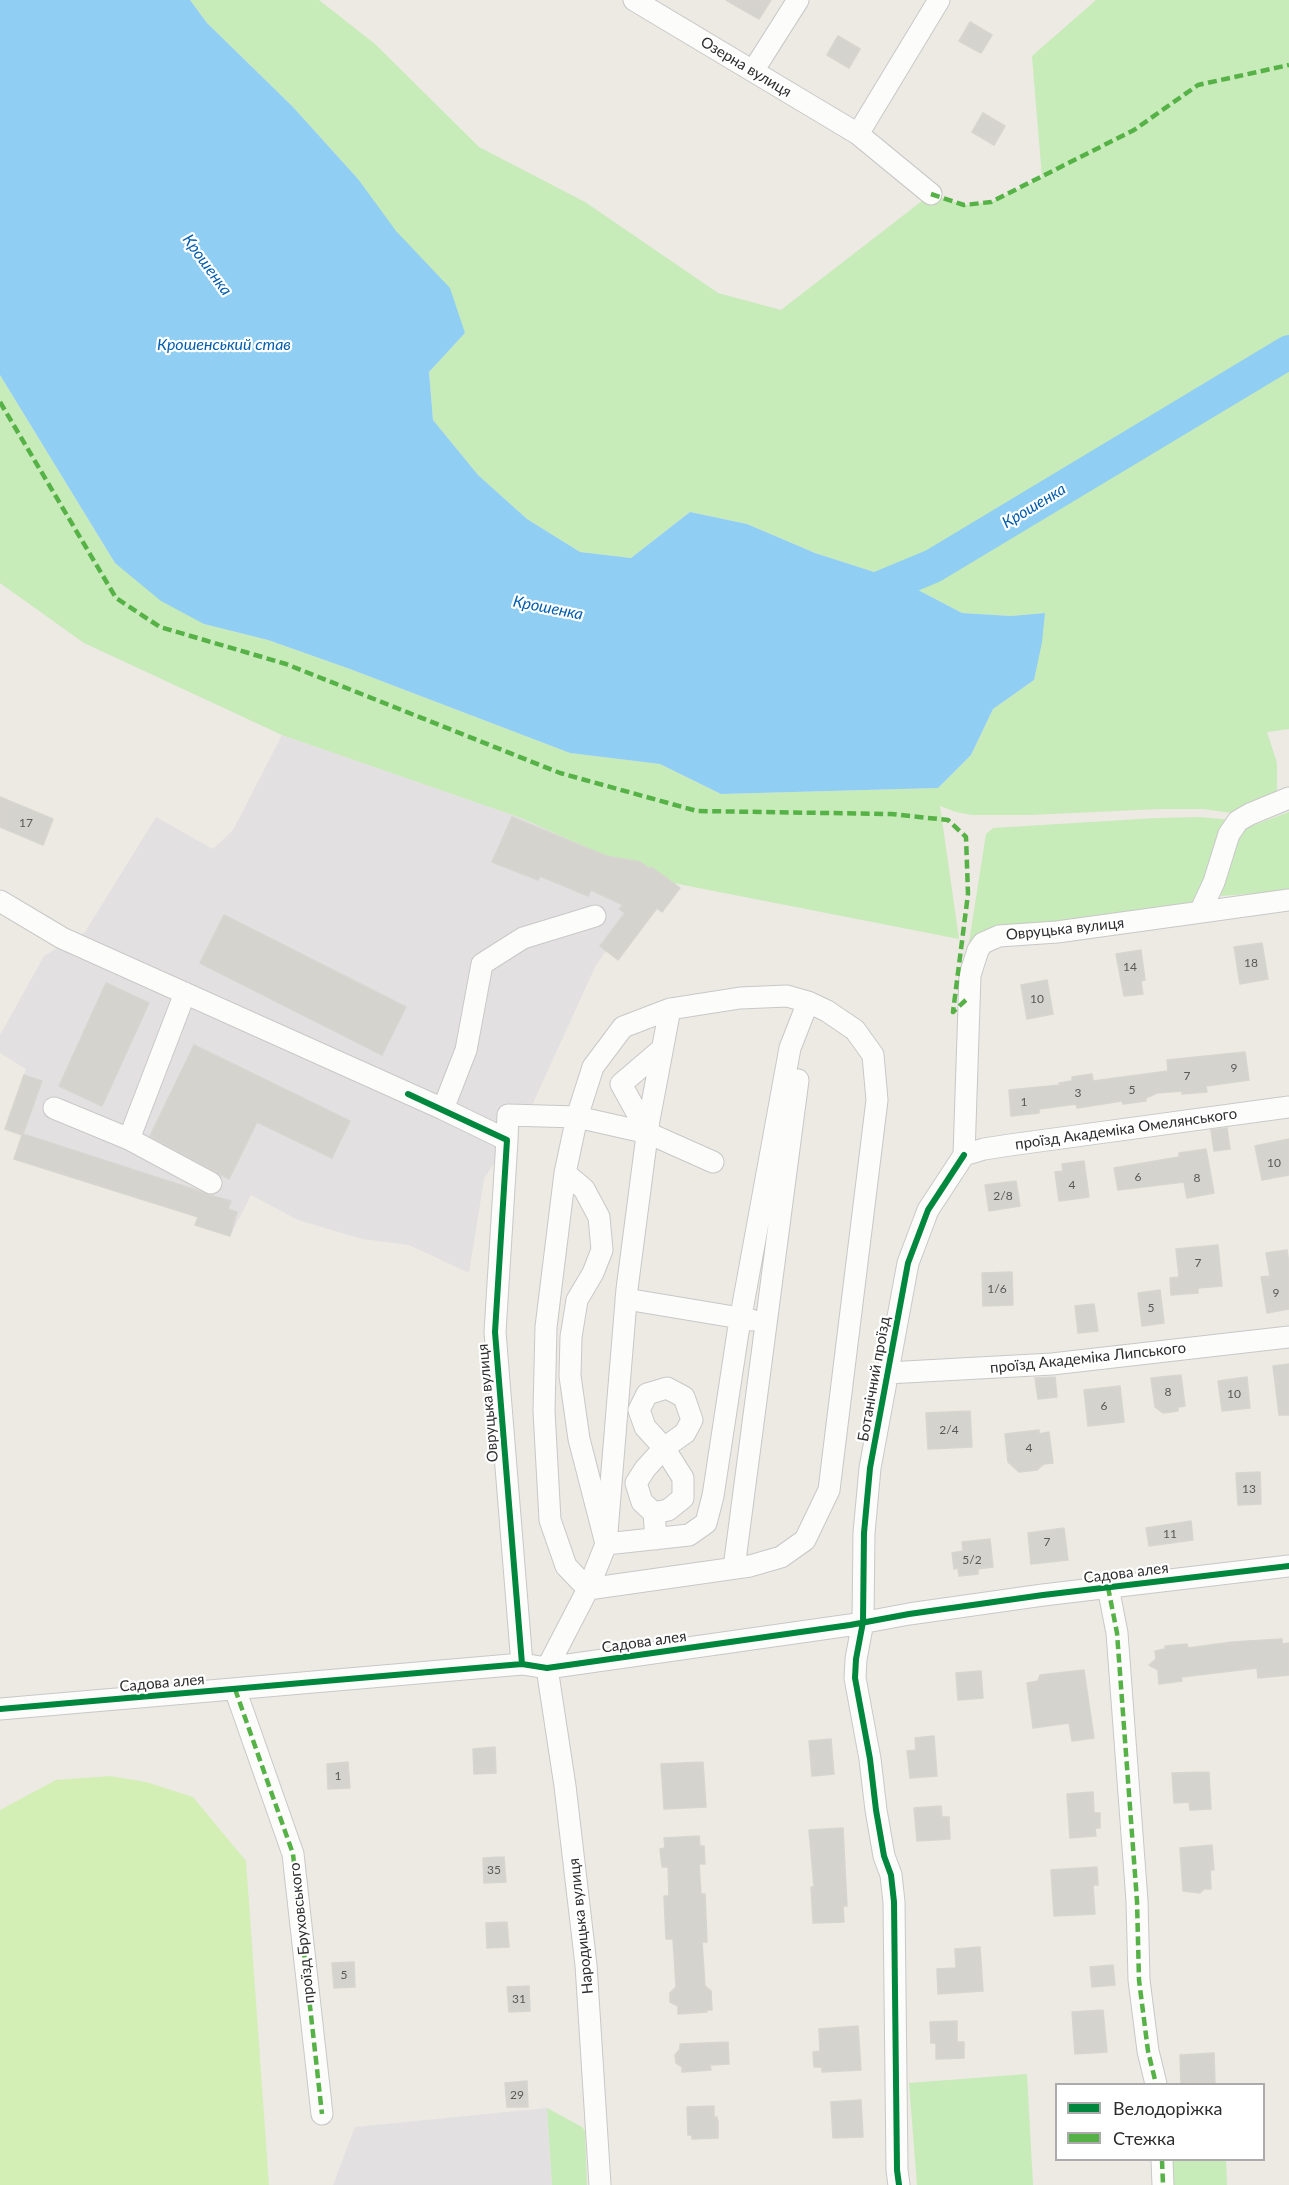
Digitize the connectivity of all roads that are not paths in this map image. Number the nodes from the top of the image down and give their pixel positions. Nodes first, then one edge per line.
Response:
1 (634, 0) edge
2 (798, 0) edge
3 (939, 0) edge
4 (753, 71) junction
5 (858, 134) junction
6 (931, 194) dead end
7 (1289, 798) edge
8 (1289, 900) edge
9 (0, 901) edge
10 (1200, 912) junction
11 (595, 916) dead end
12 (185, 993) junction
13 (808, 1002) junction
14 (670, 1009) junction
15 (662, 1049) junction
16 (1289, 1107) edge
17 (54, 1108) dead end
18 (443, 1109) junction
19 (577, 1117) junction
20 (648, 1133) junction
21 (129, 1139) junction
22 (507, 1140) junction
23 (964, 1155) junction
24 (713, 1162) dead end
25 (565, 1173) junction
26 (211, 1183) dead end
27 (626, 1299) junction
28 (740, 1318) junction
29 (766, 1323) junction
30 (1289, 1337) edge
31 (887, 1373) junction
32 (654, 1513) junction
33 (656, 1539) junction
34 (606, 1544) junction
35 (1289, 1566) edge
36 (734, 1568) junction
37 (1108, 1587) junction
38 (588, 1589) junction
39 (863, 1622) junction
40 (522, 1665) junction
41 (547, 1668) junction
42 (235, 1689) junction
43 (0, 1709) edge
44 (1156, 2083) edge
45 (322, 2114) dead end
46 (1162, 2161) edge
47 (600, 2185) edge
48 (899, 2185) edge
49 (1163, 2185) edge

1 - 4 street, Озерна вулиця
2 - 4 street
3 - 5 street
4 - 5 street, Озерна вулиця
5 - 6 street, Озерна вулиця
7 - 10 street
8 - 10 street, Овруцька вулиця
9 - 12 street
10 - 23 street, Овруцька вулиця
11 - 18 street
12 - 18 street
12 - 21 street
13 - 14 street
13 - 28 street
13 - 29 street
13 - 36 street
14 - 15 street
14 - 19 street
15 - 20 street
15 - 20 street
16 - 23 street, проїзд Академіка Омелянського
17 - 21 street
18 - 22 street
19 - 20 street
19 - 22 street, Овруцька вулиця
19 - 25 street
20 - 24 street
20 - 27 street
21 - 26 street
22 - 40 street, Овруцька вулиця
23 - 31 street, Ботанічний проїзд
25 - 34 street
25 - 38 street
27 - 28 street
27 - 34 street
28 - 29 street
28 - 33 street
29 - 36 street
30 - 31 street, проїзд Академіка Липського
31 - 39 street, Ботанічний проїзд
32 - 32 street
32 - 33 street
33 - 34 street
34 - 38 street
35 - 37 street, Садова алея
36 - 38 street
37 - 39 street, Садова алея
37 - 44 street
38 - 41 street
39 - 41 street, Садова алея
39 - 48 street, Ботанічний проїзд
40 - 41 street, Садова алея
40 - 42 street, Садова алея
41 - 47 street, Народицька вулиця
42 - 43 street, Садова алея
42 - 45 street, проїзд Бруховського
46 - 49 street

